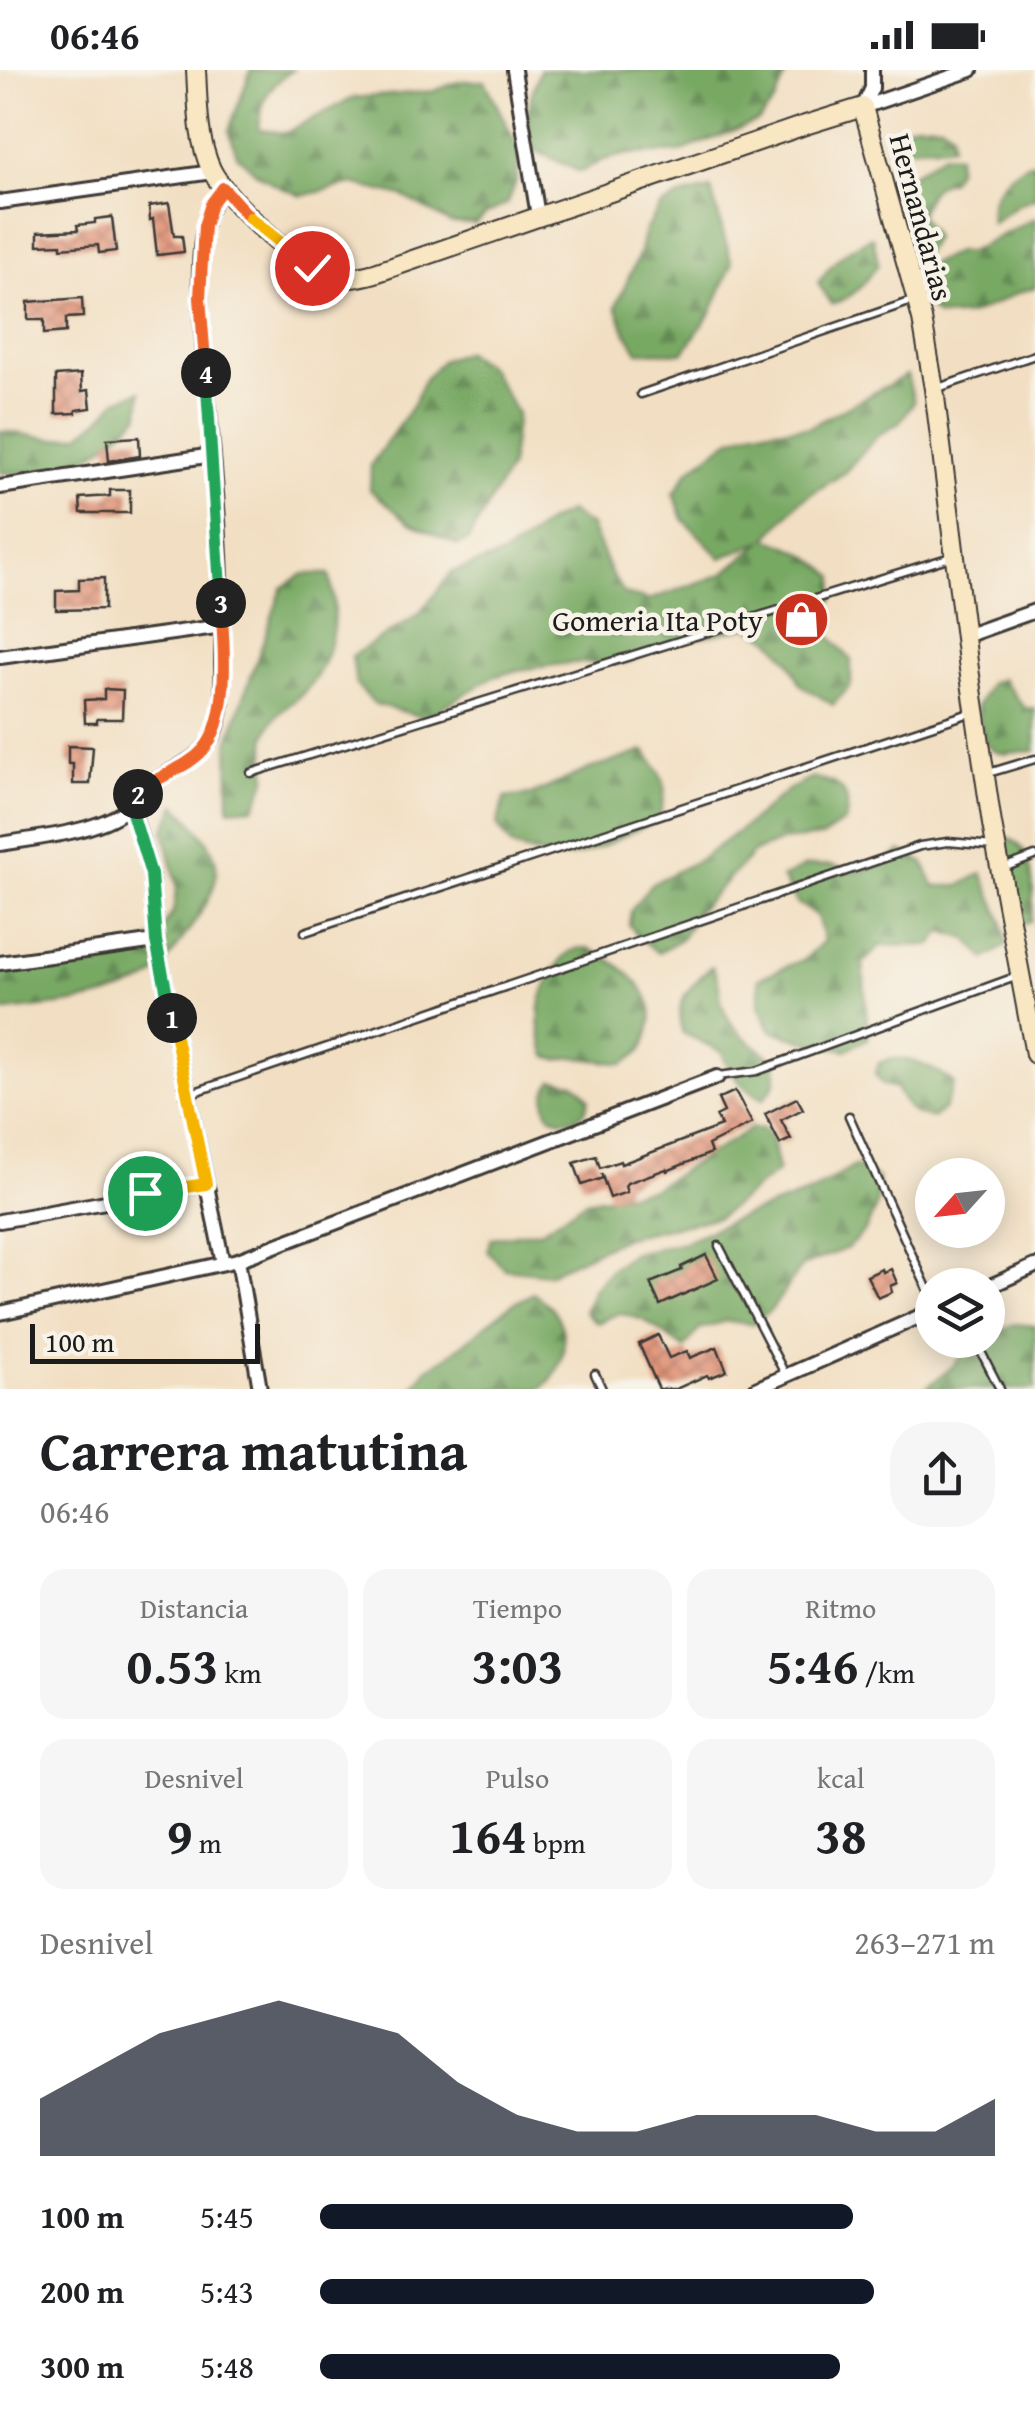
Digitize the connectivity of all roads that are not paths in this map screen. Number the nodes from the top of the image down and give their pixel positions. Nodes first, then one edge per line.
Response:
1 (196, 70) edge
2 (514, 70) edge
3 (872, 70) edge
4 (971, 70) edge
5 (863, 107) junction
6 (212, 172) junction
7 (223, 188) junction
8 (0, 202) edge
9 (538, 216) junction
10 (917, 300) junction
11 (1035, 355) edge
12 (934, 389) junction
13 (641, 394) dead end
14 (213, 455) junction
15 (0, 487) edge
16 (955, 556) junction
17 (1035, 611) edge
18 (223, 626) junction
19 (965, 636) junction
20 (0, 657) edge
21 (974, 712) junction
22 (1035, 759) edge
23 (251, 773) dead end
24 (984, 775) junction
25 (130, 806) junction
26 (0, 844) edge
27 (996, 846) junction
28 (1035, 856) edge
29 (1000, 868) junction
30 (305, 932) dead end
31 (156, 941) junction
32 (0, 963) edge
33 (1024, 966) edge
34 (1035, 1054) edge
35 (717, 1076) joint
36 (188, 1095) junction
37 (849, 1116) dead end
38 (206, 1184) junction
39 (0, 1221) edge
40 (720, 1246) dead end
41 (238, 1260) junction
42 (223, 1263) junction
43 (1035, 1266) edge
44 (918, 1268) edge
45 (1005, 1279) edge
46 (0, 1313) edge
47 (915, 1319) edge
48 (984, 1358) edge
49 (596, 1374) dead end
50 (786, 1376) junction
51 (260, 1389) edge
52 (602, 1389) edge
53 (756, 1389) edge
54 (1000, 1389) edge

1 - 6 street, Hernandarias
2 - 9 street
3 - 5 street
4 - 5 street
5 - 9 street, Hernandarias
5 - 10 street, Hernandarias
6 - 7 street, Hernandarias
6 - 8 street
7 - 9 street, Hernandarias
7 - 14 street
10 - 12 street, Hernandarias
10 - 13 lane
11 - 12 lane
12 - 16 street, Hernandarias
14 - 15 street
14 - 18 street
16 - 19 street, Hernandarias
16 - 23 lane
17 - 19 street
18 - 20 street
18 - 25 street
19 - 21 street, Hernandarias
21 - 24 street, Hernandarias
21 - 30 lane
22 - 24 lane
24 - 27 street, Hernandarias
25 - 26 street
25 - 31 street
27 - 29 street, Hernandarias
27 - 36 lane
28 - 29 lane
29 - 33 street, Hernandarias
31 - 32 street
31 - 36 street
33 - 34 street, Hernandarias
33 - 35 lane
35 - 41 street
36 - 38 street
37 - 44 lane
38 - 39 street
38 - 42 street
40 - 50 lane
41 - 42 street
41 - 51 street
42 - 46 street
43 - 45 street
47 - 50 street
48 - 54 lane
49 - 52 lane
50 - 53 street

